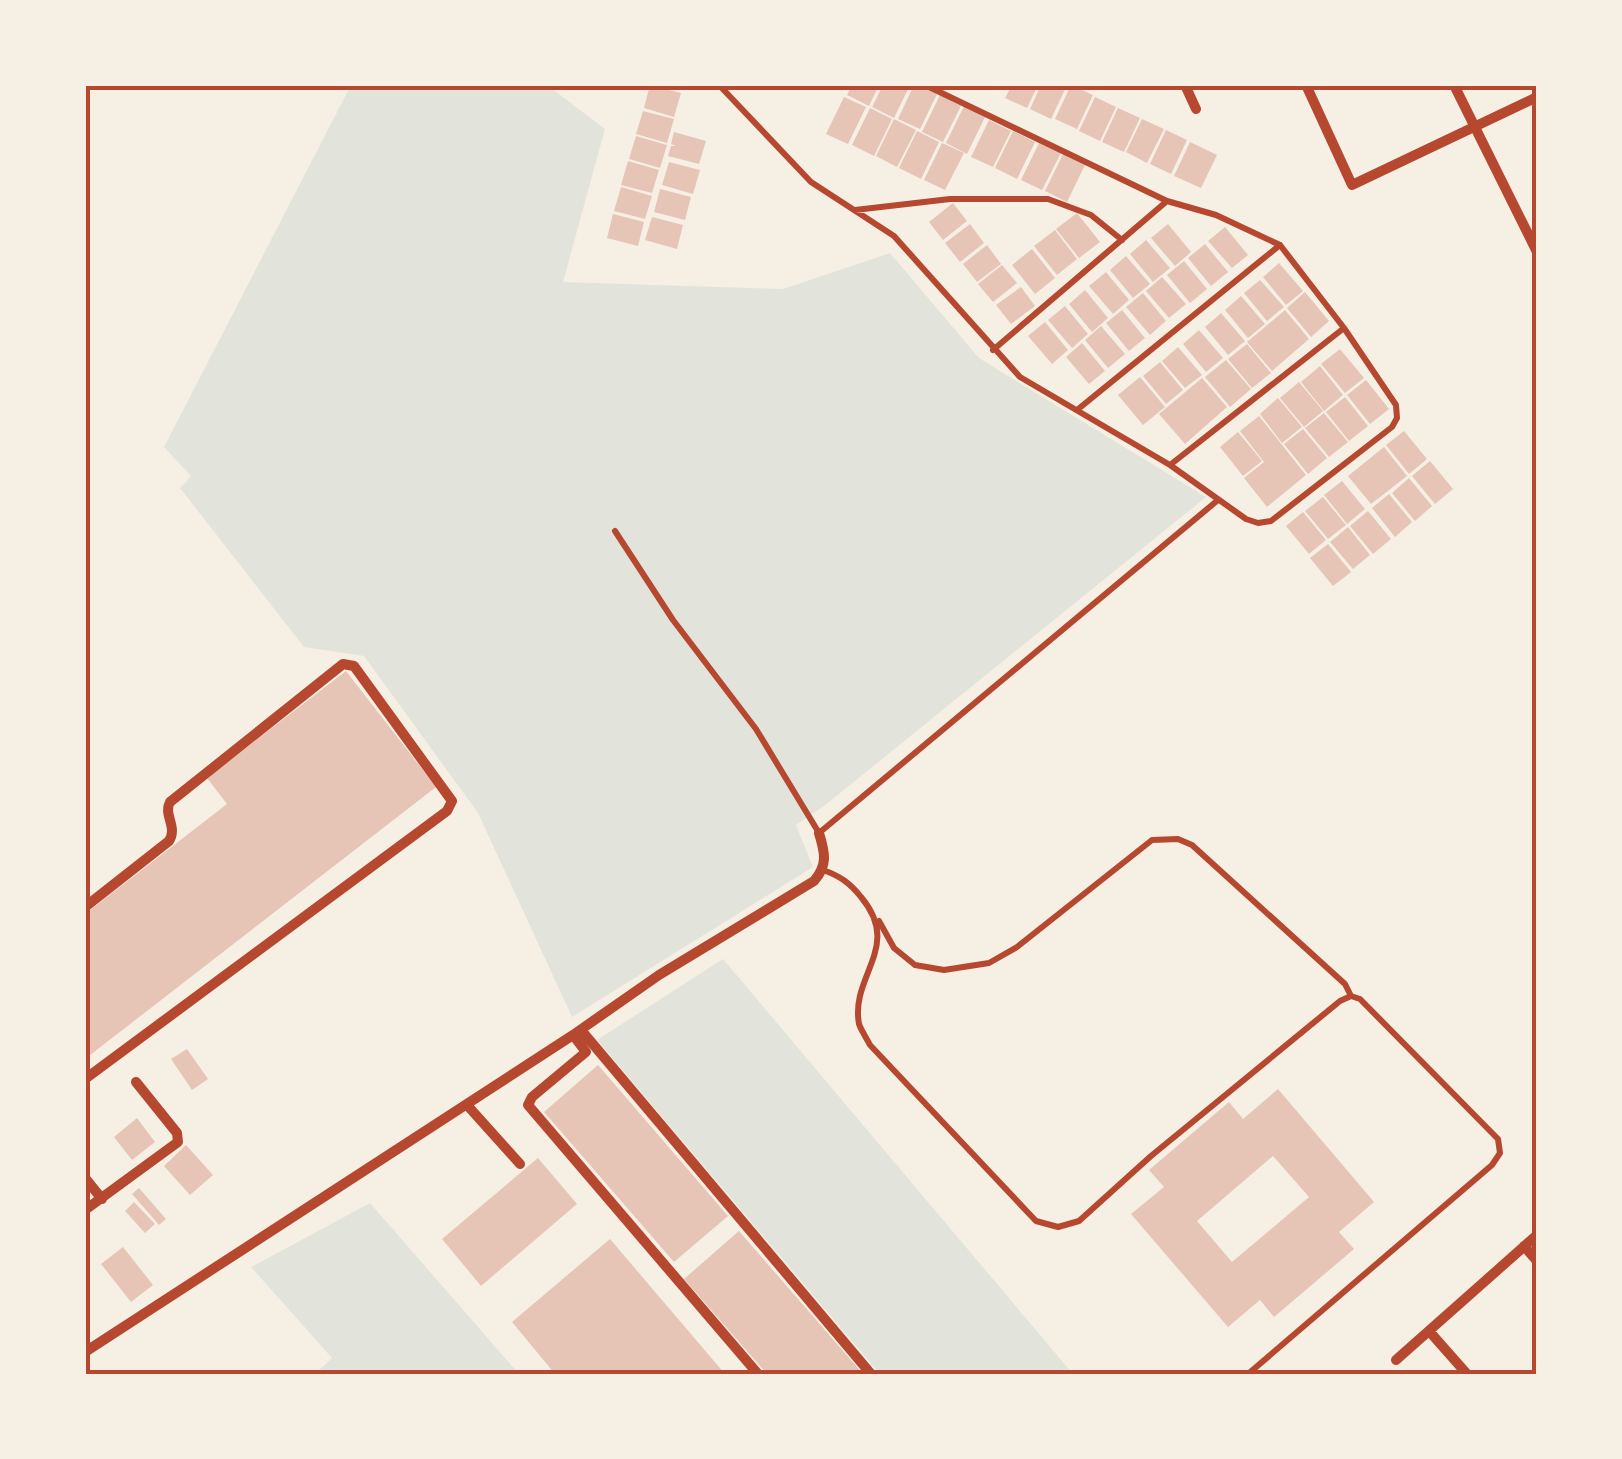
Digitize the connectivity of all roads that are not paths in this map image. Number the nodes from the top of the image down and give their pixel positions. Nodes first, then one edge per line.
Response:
1 (720, 85) edge
2 (925, 85) edge
3 (1184, 85) edge
4 (1306, 85) edge
5 (1454, 85) edge
6 (1537, 97) edge
7 (1196, 108) dead end
8 (1474, 126) junction
9 (1167, 201) junction
10 (852, 210) junction
11 (1122, 240) junction
12 (1280, 245) junction
13 (1537, 252) edge
14 (1344, 328) junction
15 (992, 350) junction
16 (1076, 410) junction
17 (1170, 465) junction
18 (1218, 500) junction
19 (615, 532) dead end
20 (819, 833) junction
21 (824, 870) junction
22 (85, 907) edge
23 (873, 910) junction
24 (1351, 996) junction
25 (577, 1033) junction
26 (590, 1049) junction
27 (85, 1079) edge
28 (136, 1082) dead end
29 (467, 1105) junction
30 (520, 1164) dead end
31 (85, 1178) edge
32 (102, 1199) junction
33 (85, 1210) edge
34 (1537, 1235) edge
35 (1524, 1246) junction
36 (1537, 1261) edge
37 (1429, 1331) junction
38 (85, 1352) edge
39 (1396, 1360) dead end
40 (758, 1374) edge
41 (871, 1374) edge
42 (1248, 1374) edge
43 (1467, 1374) edge

1 - 10 lane
2 - 9 lane
3 - 7 street
4 - 8 street
5 - 8 street
6 - 8 street
8 - 13 street
9 - 11 lane
9 - 12 lane
10 - 11 lane
10 - 15 lane
11 - 15 lane
12 - 14 lane
12 - 16 lane
14 - 17 lane
14 - 18 lane
15 - 16 lane
16 - 17 lane
17 - 18 lane
18 - 20 lane
19 - 20 lane
20 - 21 street
21 - 23 lane
21 - 25 street
22 - 27 street
23 - 24 lane
23 - 24 lane
24 - 42 lane
25 - 26 street
25 - 29 street
26 - 40 street
26 - 41 street
28 - 32 street
29 - 30 street
29 - 38 street
31 - 32 street
32 - 33 street
34 - 35 street
35 - 36 street
35 - 37 street
37 - 39 street
37 - 43 street

